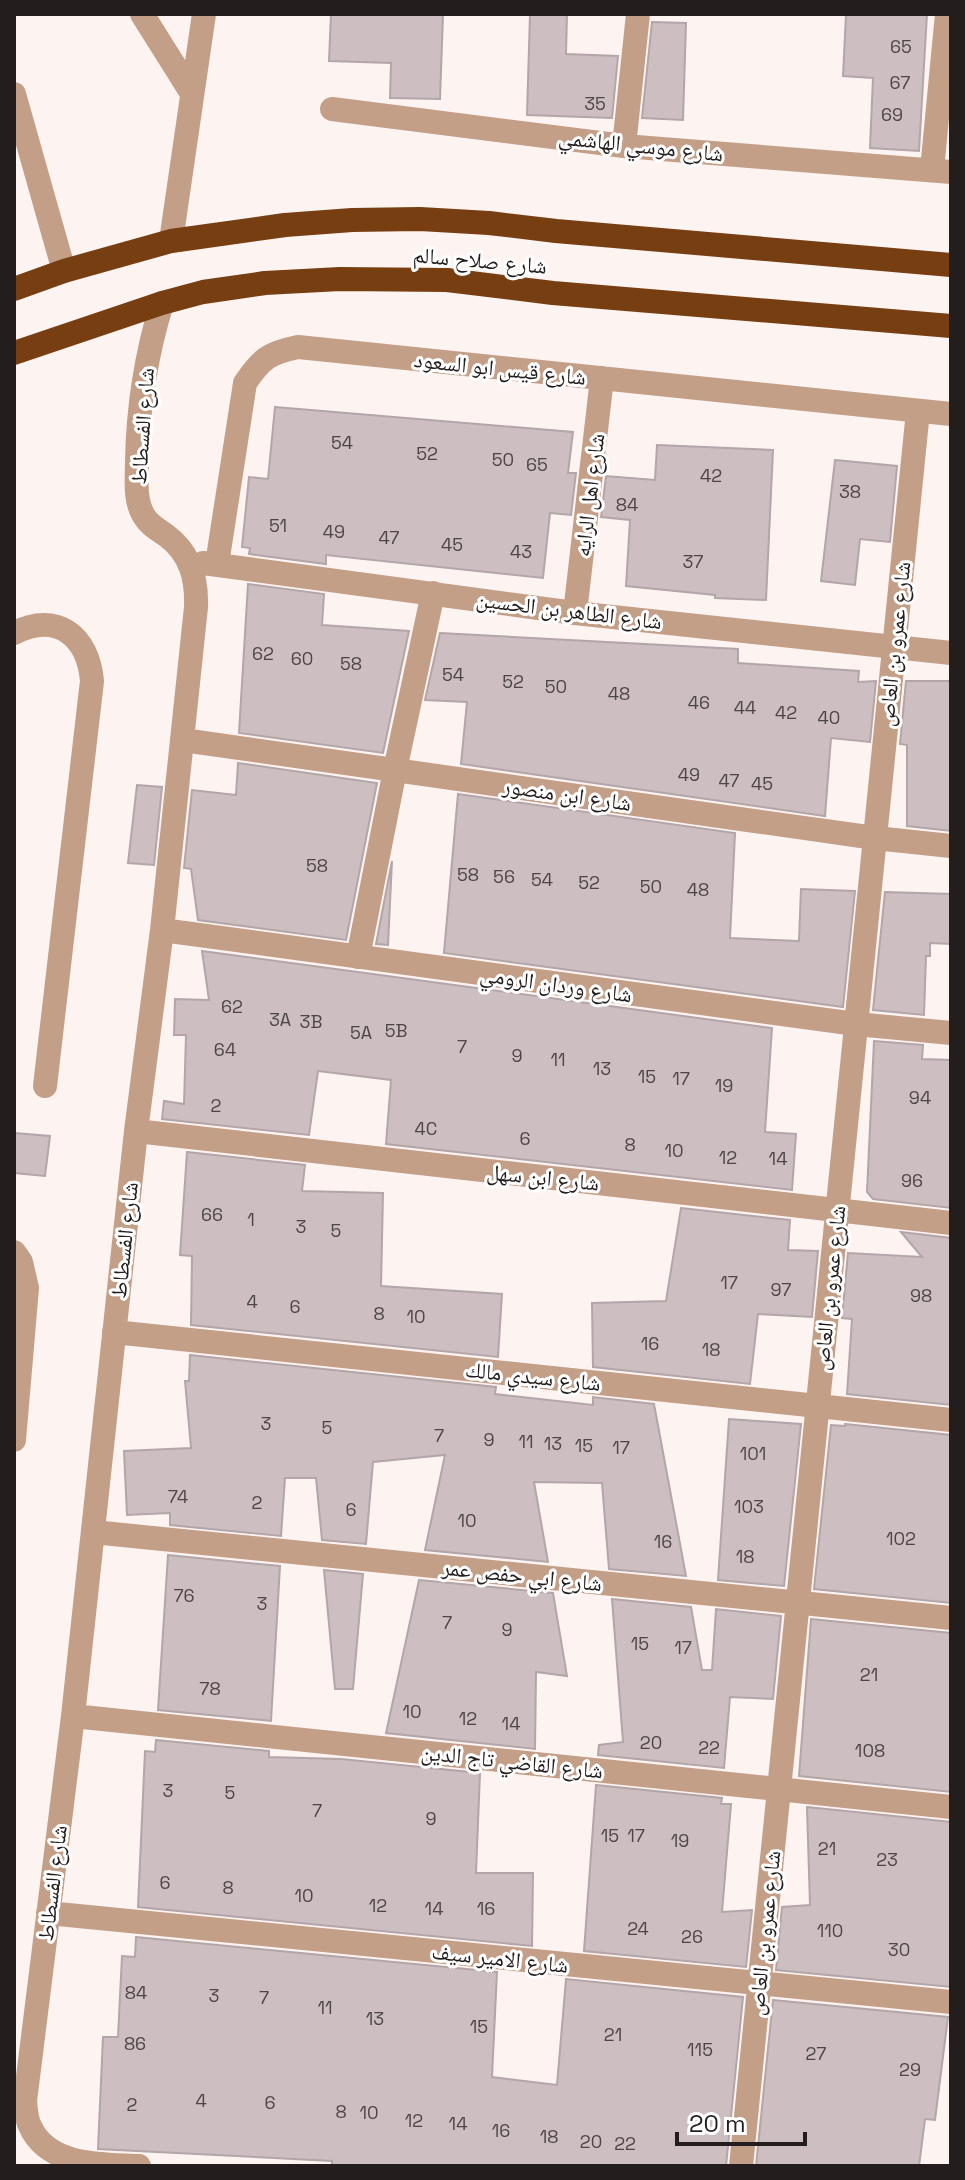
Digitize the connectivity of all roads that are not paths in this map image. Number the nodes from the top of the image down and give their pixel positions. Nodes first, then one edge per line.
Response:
1 (142, 14) edge
2 (204, 14) edge
3 (638, 14) edge
4 (947, 14) edge
5 (191, 92) junction
6 (14, 94) edge
7 (332, 109) dead end
8 (624, 146) junction
9 (941, 171) edge
10 (171, 241) junction
11 (951, 265) edge
12 (64, 271) junction
13 (14, 289) edge
14 (162, 303) junction
15 (951, 326) edge
16 (14, 353) edge
17 (602, 378) junction
18 (918, 411) junction
19 (951, 414) edge
20 (188, 561) junction
21 (217, 564) junction
22 (433, 593) junction
23 (575, 613) junction
24 (14, 633) edge
25 (894, 647) junction
26 (951, 653) edge
27 (183, 740) junction
28 (395, 770) junction
29 (875, 838) junction
30 (951, 846) edge
31 (162, 930) junction
32 (358, 957) junction
33 (856, 1024) junction
34 (951, 1033) edge
35 (45, 1086) dead end
36 (136, 1131) junction
37 (837, 1210) junction
38 (951, 1223) edge
39 (14, 1252) edge
40 (114, 1332) junction
41 (817, 1406) junction
42 (951, 1420) edge
43 (14, 1440) edge
44 (93, 1532) junction
45 (797, 1602) junction
46 (951, 1618) edge
47 (73, 1716) junction
48 (779, 1788) junction
49 (951, 1807) edge
50 (48, 1913) junction
51 (759, 1984) junction
52 (951, 2002) edge
53 (139, 2166) edge
54 (741, 2166) edge

1 - 5 street
2 - 5 street
3 - 8 street
4 - 9 street
5 - 10 street
6 - 12 street
7 - 8 street, شارع موسي الهاشمي
8 - 9 street, شارع موسي الهاشمي
10 - 11 highway, شارع صلاح سالم
10 - 12 highway, شارع صلاح سالم
12 - 13 highway, شارع صلاح سالم
14 - 15 highway, شارع صلاح سالم
14 - 16 highway, شارع صلاح سالم
14 - 20 street, شارع الفسطاط
17 - 18 street, شارع قيس ابو السعود
17 - 21 street, شارع قيس ابو السعود
17 - 23 street, شارع اهل الرايه
18 - 19 street, شارع قيس ابو السعود
18 - 25 street, شارع عمرو بن العاص
20 - 21 street, شارع الطاهر بن الحسين
20 - 27 street, شارع الفسطاط
21 - 22 street, شارع الطاهر بن الحسين
22 - 23 street, شارع الطاهر بن الحسين
22 - 28 street
23 - 25 street, شارع الطاهر بن الحسين
24 - 35 street
25 - 26 street, شارع الطاهر بن الحسين
25 - 29 street, شارع عمرو بن العاص
27 - 28 street, شارع ابن منصور
27 - 31 street, شارع الفسطاط
28 - 29 street, شارع ابن منصور
28 - 32 street
29 - 30 street, شارع ابن منصور
29 - 33 street, شارع عمرو بن العاص
31 - 32 street, شارع وردان الرومي
31 - 36 street, شارع الفسطاط
32 - 33 street, شارع وردان الرومي
33 - 34 street, شارع وردان الرومي
33 - 37 street, شارع عمرو بن العاص
36 - 37 street, شارع ابن سهل
36 - 40 street, شارع الفسطاط
37 - 38 street, شارع ابن سهل
37 - 41 street, شارع عمرو بن العاص
39 - 43 street
40 - 41 street, شارع سيدي مالك
40 - 44 street, شارع الفسطاط
41 - 42 street, شارع سيدي مالك
41 - 45 street, شارع عمرو بن العاص
44 - 45 street, شارع ابي حفص عمر
44 - 47 street, شارع الفسطاط
45 - 46 street, شارع ابي حفص عمر
45 - 48 street, شارع عمرو بن العاص
47 - 48 street, شارع القاضي تاج الدين
47 - 50 street, شارع الفسطاط
48 - 49 street, شارع القاضي تاج الدين
48 - 51 street, شارع عمرو بن العاص
50 - 51 street, شارع الامير سيف
50 - 53 street, شارع الفسطاط
51 - 52 street, شارع الامير سيف
51 - 54 street, شارع عمرو بن العاص

